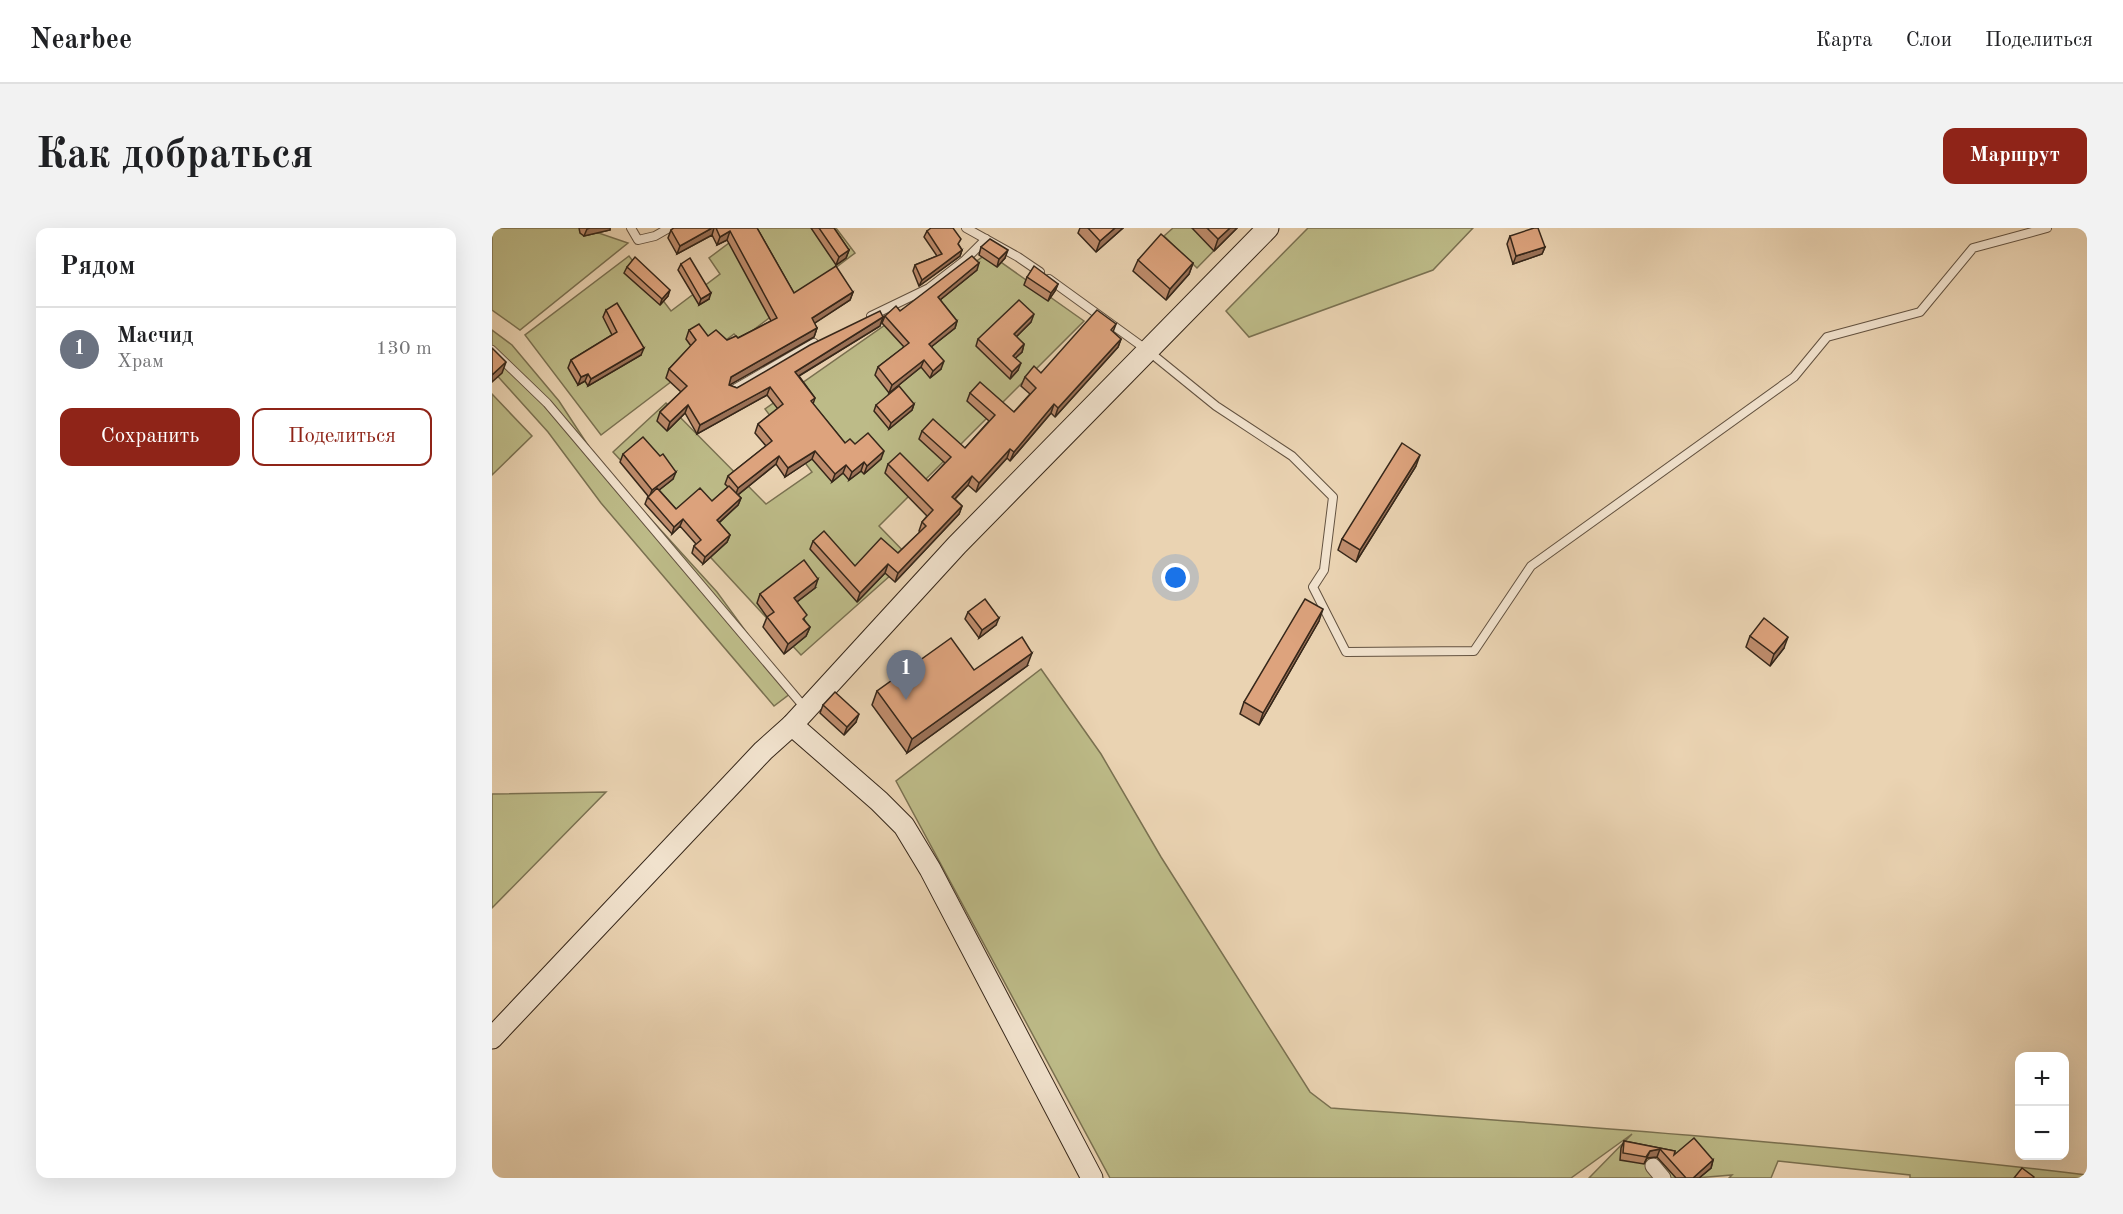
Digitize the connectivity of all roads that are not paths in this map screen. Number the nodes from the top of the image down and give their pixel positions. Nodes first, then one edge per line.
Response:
1 (631, 228) edge
2 (669, 228) edge
3 (966, 228) edge
4 (1268, 228) edge
5 (2047, 228) edge
6 (986, 239) junction
7 (857, 322) edge
8 (825, 338) edge
9 (492, 350) edge
10 (1147, 350) junction
11 (731, 391) edge
12 (806, 709) junction
13 (792, 725) junction
14 (492, 1038) edge
15 (1653, 1166) dead end
16 (1092, 1178) edge
17 (1663, 1178) edge

1 - 2 lane
3 - 6 lane
4 - 10 street
5 - 10 lane
6 - 7 lane
6 - 10 lane
8 - 11 lane
9 - 12 lane
10 - 12 street
12 - 13 street
13 - 14 street
13 - 16 street
15 - 17 street

